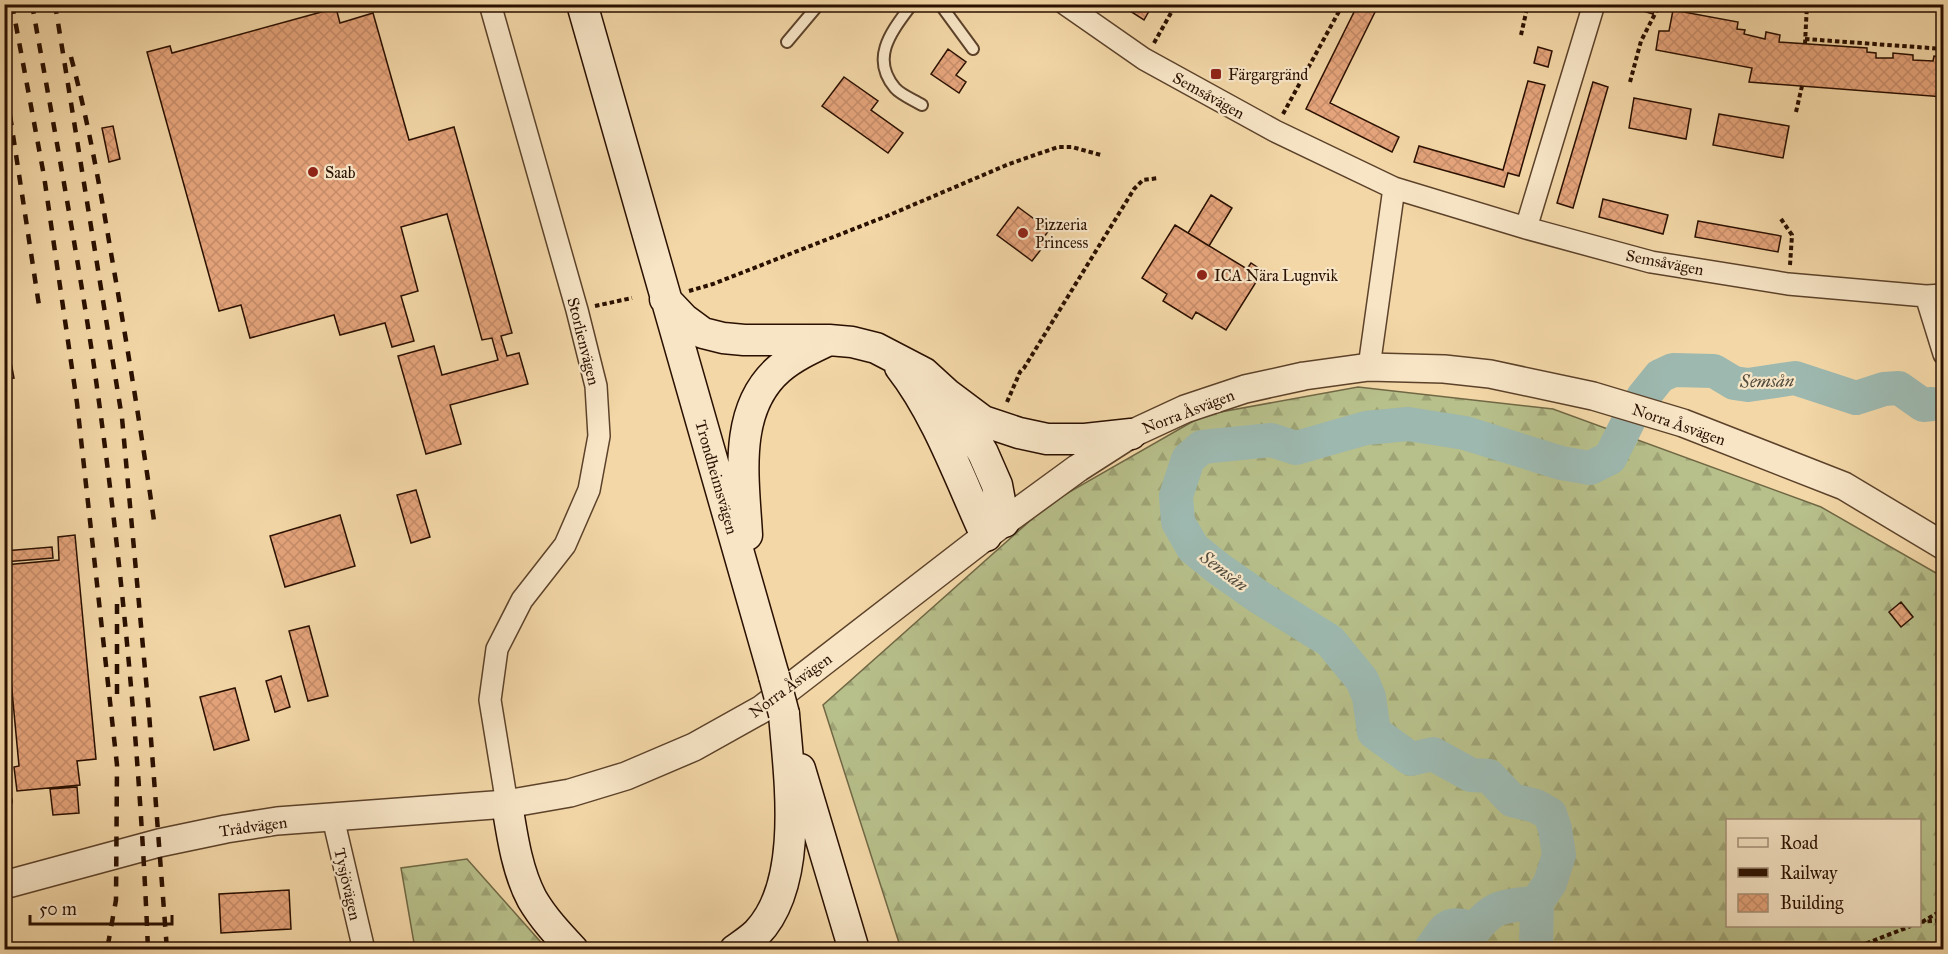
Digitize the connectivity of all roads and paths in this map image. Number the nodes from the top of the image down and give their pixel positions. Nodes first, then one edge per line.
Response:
1 (490, 4) edge
2 (582, 4) edge
3 (819, 4) edge
4 (912, 4) edge
5 (940, 4) edge
6 (1065, 4) edge
7 (1176, 4) edge
8 (1343, 4) edge
9 (1528, 4) edge
10 (1594, 4) edge
11 (1660, 4) edge
12 (1808, 4) edge
13 (1521, 35) dead end
14 (787, 42) dead end
15 (973, 49) dead end
16 (1944, 49) edge
17 (1144, 59) junction
18 (1630, 82) dead end
19 (1802, 86) dead end
20 (922, 105) dead end
21 (1796, 112) dead end
22 (1275, 131) junction
23 (1101, 155) dead end
24 (1159, 178) dead end
25 (1394, 188) junction
26 (1780, 219) dead end
27 (1526, 228) junction
28 (1788, 284) junction
29 (676, 295) junction
30 (1935, 295) edge
31 (632, 298) dead end
32 (577, 310) junction
33 (829, 340) junction
34 (1944, 354) edge
35 (892, 358) junction
36 (1369, 367) junction
37 (947, 394) junction
38 (1007, 402) dead end
39 (1131, 434) junction
40 (995, 529) junction
41 (1944, 546) edge
42 (750, 587) junction
43 (786, 679) junction
44 (784, 714) junction
45 (507, 804) junction
46 (333, 818) junction
47 (4, 885) edge
48 (1944, 909) edge
49 (1944, 920) edge
50 (1921, 922) edge
51 (1908, 927) edge
52 (364, 950) edge
53 (573, 950) edge
54 (735, 950) edge
55 (854, 950) edge
56 (1863, 950) edge

1 - 32 street, Storlienvägen
2 - 29 main road, Trondheimsvägen
3 - 14 lane
4 - 20 lane
5 - 15 lane
6 - 17 street, Semsåvägen
7 - 17 path
8 - 22 path
9 - 13 path
10 - 27 street
11 - 18 path
12 - 16 path
17 - 22 street, Semsåvägen
19 - 21 path
22 - 25 street, Semsåvägen
23 - 29 path
24 - 38 path
25 - 27 street, Semsåvägen
25 - 36 street
26 - 28 path
27 - 28 street, Semsåvägen
28 - 30 street, Semsåvägen
29 - 33 main road
29 - 42 main road, Trondheimsvägen
30 - 34 street
31 - 32 path
32 - 45 street, Storlienvägen
33 - 35 main road
33 - 42 main road
35 - 37 main road
35 - 40 main road
36 - 39 street, Norra Åsvägen
36 - 41 street, Norra Åsvägen
37 - 39 main road
37 - 40 main road
39 - 40 street, Norra Åsvägen
40 - 43 street, Norra Åsvägen
42 - 43 main road, Trondheimsvägen
43 - 44 main road, Trondheimsvägen, bridge
43 - 45 street, Norra Åsvägen
44 - 54 main road
44 - 55 main road, Trondheimsvägen
45 - 46 street, Trådvägen
45 - 53 main road
46 - 47 street, Trådvägen
46 - 52 street, Tysjövägen
48 - 50 path
49 - 50 path
51 - 56 path

